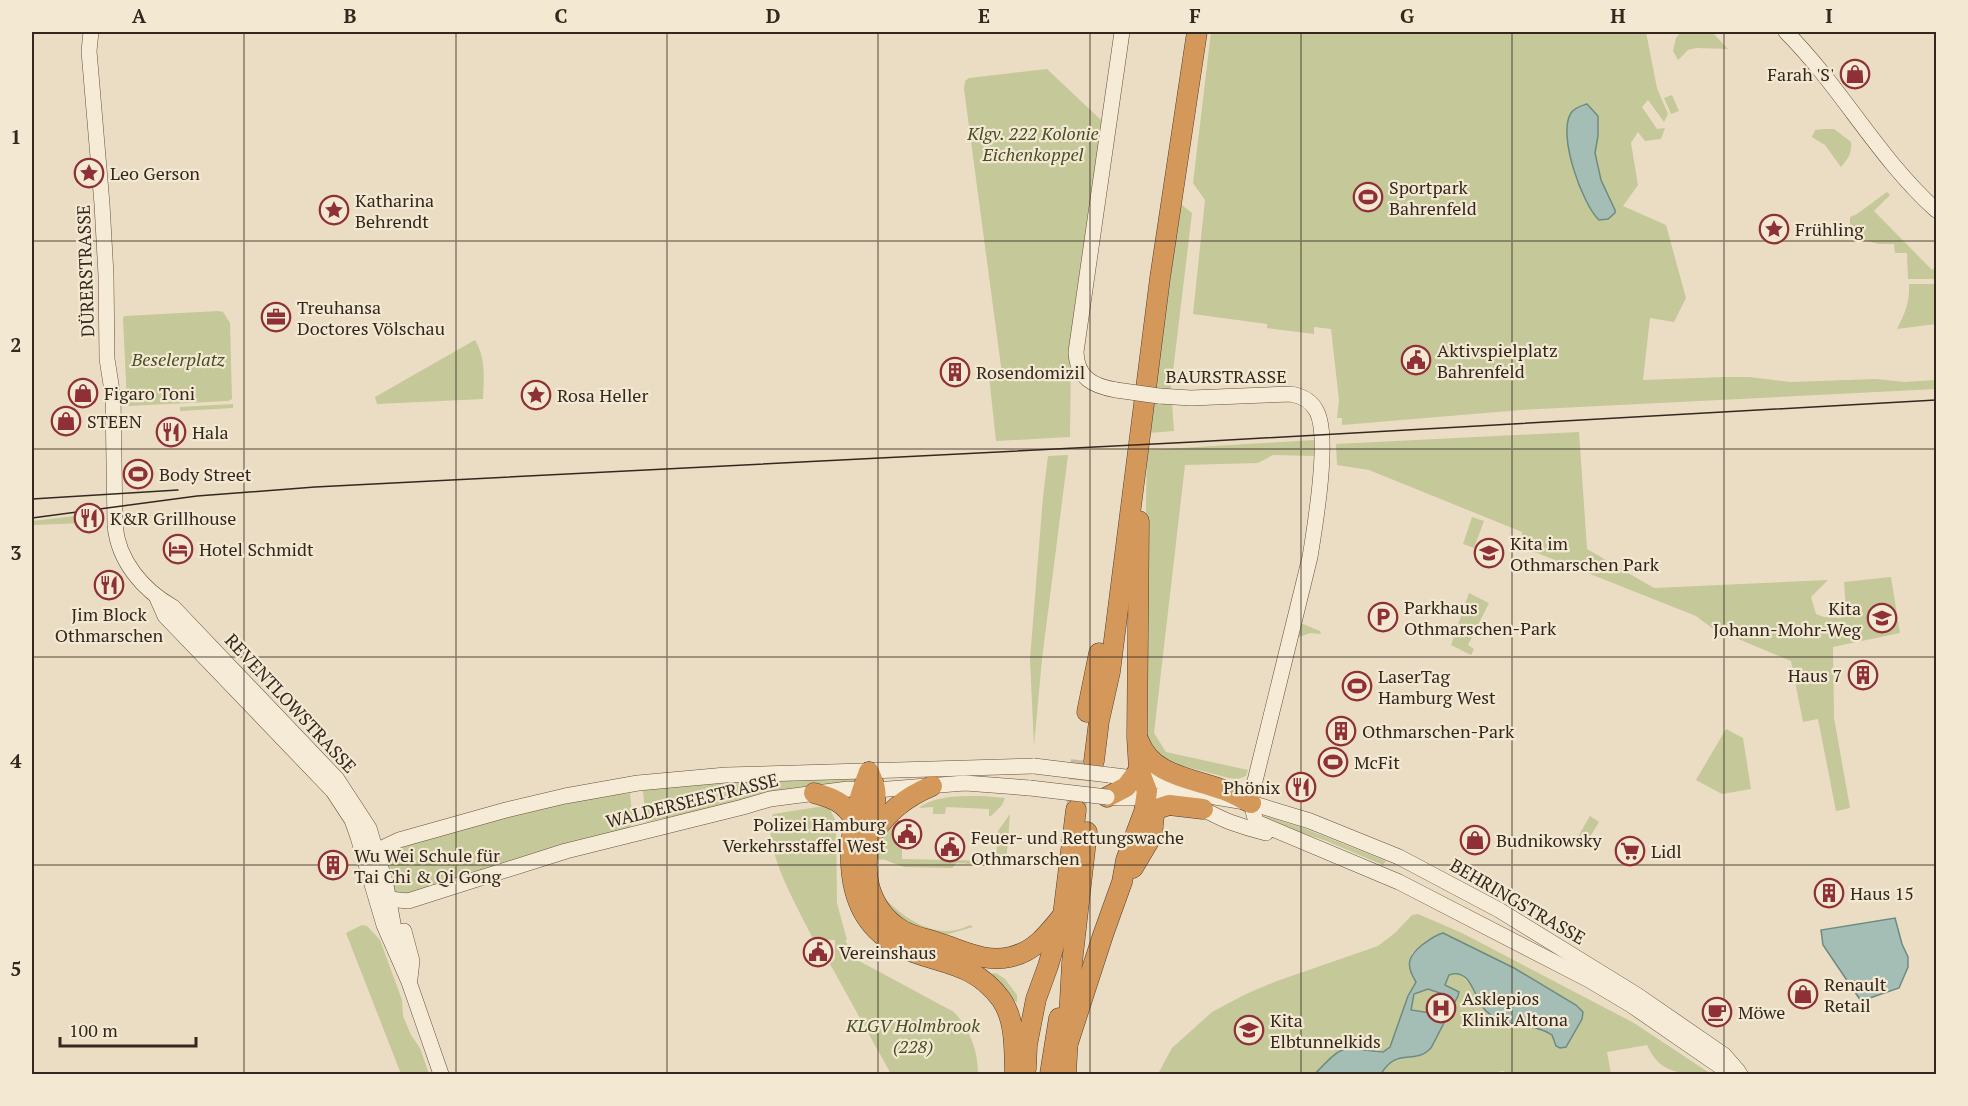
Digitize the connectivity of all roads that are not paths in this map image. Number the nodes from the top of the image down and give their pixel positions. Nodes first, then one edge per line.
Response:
1 (91, 32) edge
2 (1122, 32) edge
3 (1193, 32) edge
4 (1786, 32) edge
5 (1936, 210) edge
6 (1141, 419) junction
7 (113, 436) joint
8 (157, 598) junction
9 (1137, 737) junction
10 (1034, 766) joint
11 (1141, 781) junction
12 (869, 783) junction
13 (932, 786) junction
14 (813, 793) junction
15 (1107, 797) joint
16 (1251, 803) junction
17 (1203, 810) junction
18 (855, 820) junction
19 (369, 828) junction
20 (869, 838) junction
21 (399, 840) junction
22 (1304, 842) junction
23 (376, 852) junction
24 (367, 865) junction
25 (1122, 882) junction
26 (374, 889) junction
27 (388, 899) junction
28 (408, 901) junction
29 (1063, 915) junction
30 (399, 956) junction
31 (1072, 963) junction
32 (409, 982) junction
33 (1068, 1043) junction
34 (441, 1074) edge
35 (1015, 1074) edge
36 (1026, 1074) edge
37 (1050, 1074) edge
38 (1066, 1074) edge
39 (1741, 1074) edge

1 - 7 main road, DÜRERSTRASSE
2 - 16 main road, BAURSTRASSE, bridge
3 - 6 highway
3 - 6 highway
4 - 5 main road
6 - 9 highway
7 - 8 main road, REVENTLOWSTRASSE
8 - 19 main road, REVENTLOWSTRASSE
8 - 24 main road, REVENTLOWSTRASSE
9 - 11 highway
9 - 16 highway
10 - 11 main road, BEHRINGSTRASSE, bridge
10 - 12 main road, WALDERSEESTRASSE
11 - 15 highway
11 - 16 main road, BEHRINGSTRASSE
11 - 17 main road, BEHRINGSTRASSE
11 - 25 highway
12 - 13 main road, WALDERSEESTRASSE
12 - 14 main road, WALDERSEESTRASSE
12 - 18 highway
12 - 20 highway
12 - 21 main road, WALDERSEESTRASSE
13 - 15 main road, WALDERSEESTRASSE, bridge
13 - 20 highway
14 - 18 highway
14 - 28 main road, WALDERSEESTRASSE
16 - 22 main road, BEHRINGSTRASSE
16 - 39 main road, BEHRINGSTRASSE
17 - 22 main road, BEHRINGSTRASSE
17 - 25 highway
18 - 35 highway
19 - 21 main road
19 - 23 main road, REVENTLOWSTRASSE
20 - 29 highway
21 - 23 main road, WALDERSEESTRASSE
22 - 39 main road, BEHRINGSTRASSE
23 - 24 main road, WALDERSEESTRASSE
23 - 27 main road, REVENTLOWSTRASSE
24 - 26 main road, REVENTLOWSTRASSE
25 - 33 highway
26 - 27 main road, WALDERSEESTRASSE
26 - 30 main road, REVENTLOWSTRASSE
27 - 28 main road, WALDERSEESTRASSE
27 - 30 main road, REVENTLOWSTRASSE
28 - 32 main road
29 - 31 highway
29 - 36 highway
30 - 32 main road, REVENTLOWSTRASSE
31 - 33 highway
31 - 37 highway
32 - 34 main road, REVENTLOWSTRASSE
33 - 38 highway

